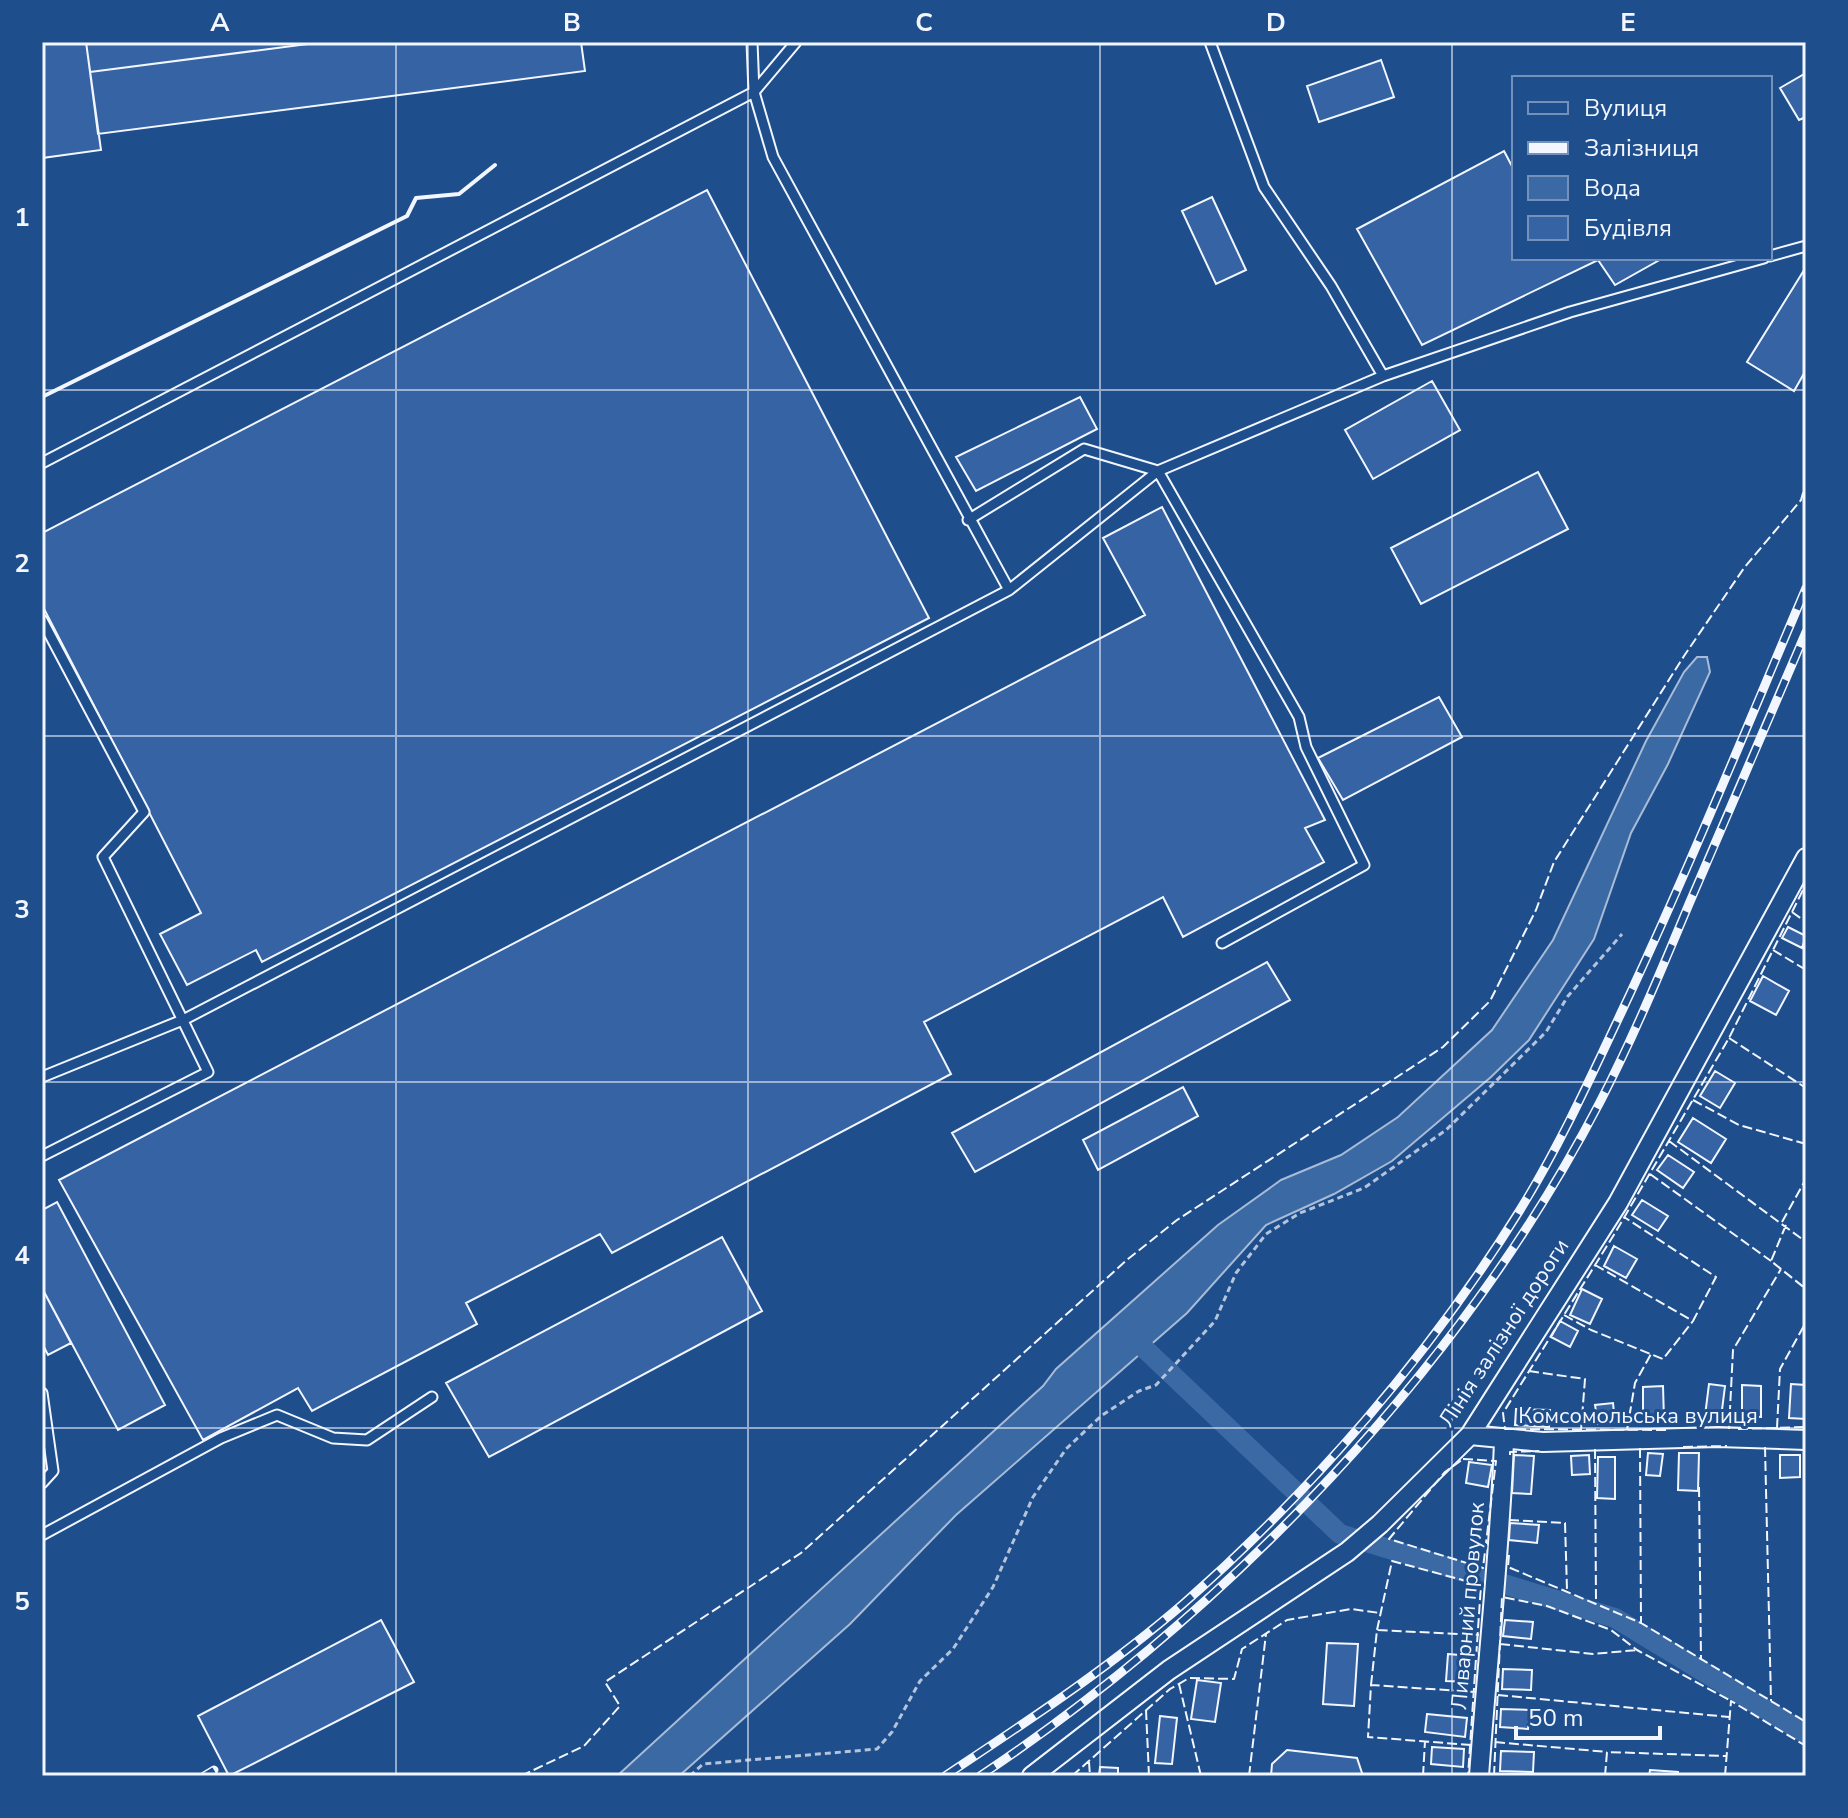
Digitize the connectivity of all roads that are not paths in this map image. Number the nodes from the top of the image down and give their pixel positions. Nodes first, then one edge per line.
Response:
1 (752, 42) edge
2 (796, 42) edge
3 (1210, 42) edge
4 (754, 92) junction
5 (1806, 246) edge
6 (1772, 255) edge
7 (1757, 260) edge
8 (1383, 376) junction
9 (42, 463) edge
10 (1158, 471) junction
11 (968, 520) junction
12 (1009, 590) junction
13 (42, 620) edge
14 (1806, 858) edge
15 (1222, 943) dead end
16 (185, 1019) junction
17 (42, 1077) edge
18 (42, 1156) edge
19 (42, 1393) edge
20 (432, 1397) dead end
21 (1470, 1435) junction
22 (1806, 1440) edge
23 (1504, 1441) junction
24 (42, 1483) edge
25 (42, 1535) edge
26 (1032, 1776) edge
27 (1479, 1776) edge

1 - 4 lane
2 - 4 lane
3 - 8 lane
4 - 9 lane
4 - 11 lane
5 - 6 lane
7 - 8 lane
8 - 10 lane
10 - 11 lane
10 - 12 lane
10 - 15 lane
11 - 12 lane
12 - 16 lane
13 - 16 lane
14 - 21 street, Лінія залізної дороги
16 - 17 lane
16 - 18 lane
19 - 24 lane
20 - 25 lane
21 - 23 street, Комсомольська вулиця
21 - 26 street, Лінія залізної дороги
22 - 23 street, Комсомольська вулиця
23 - 27 street, Ливарний провулок

